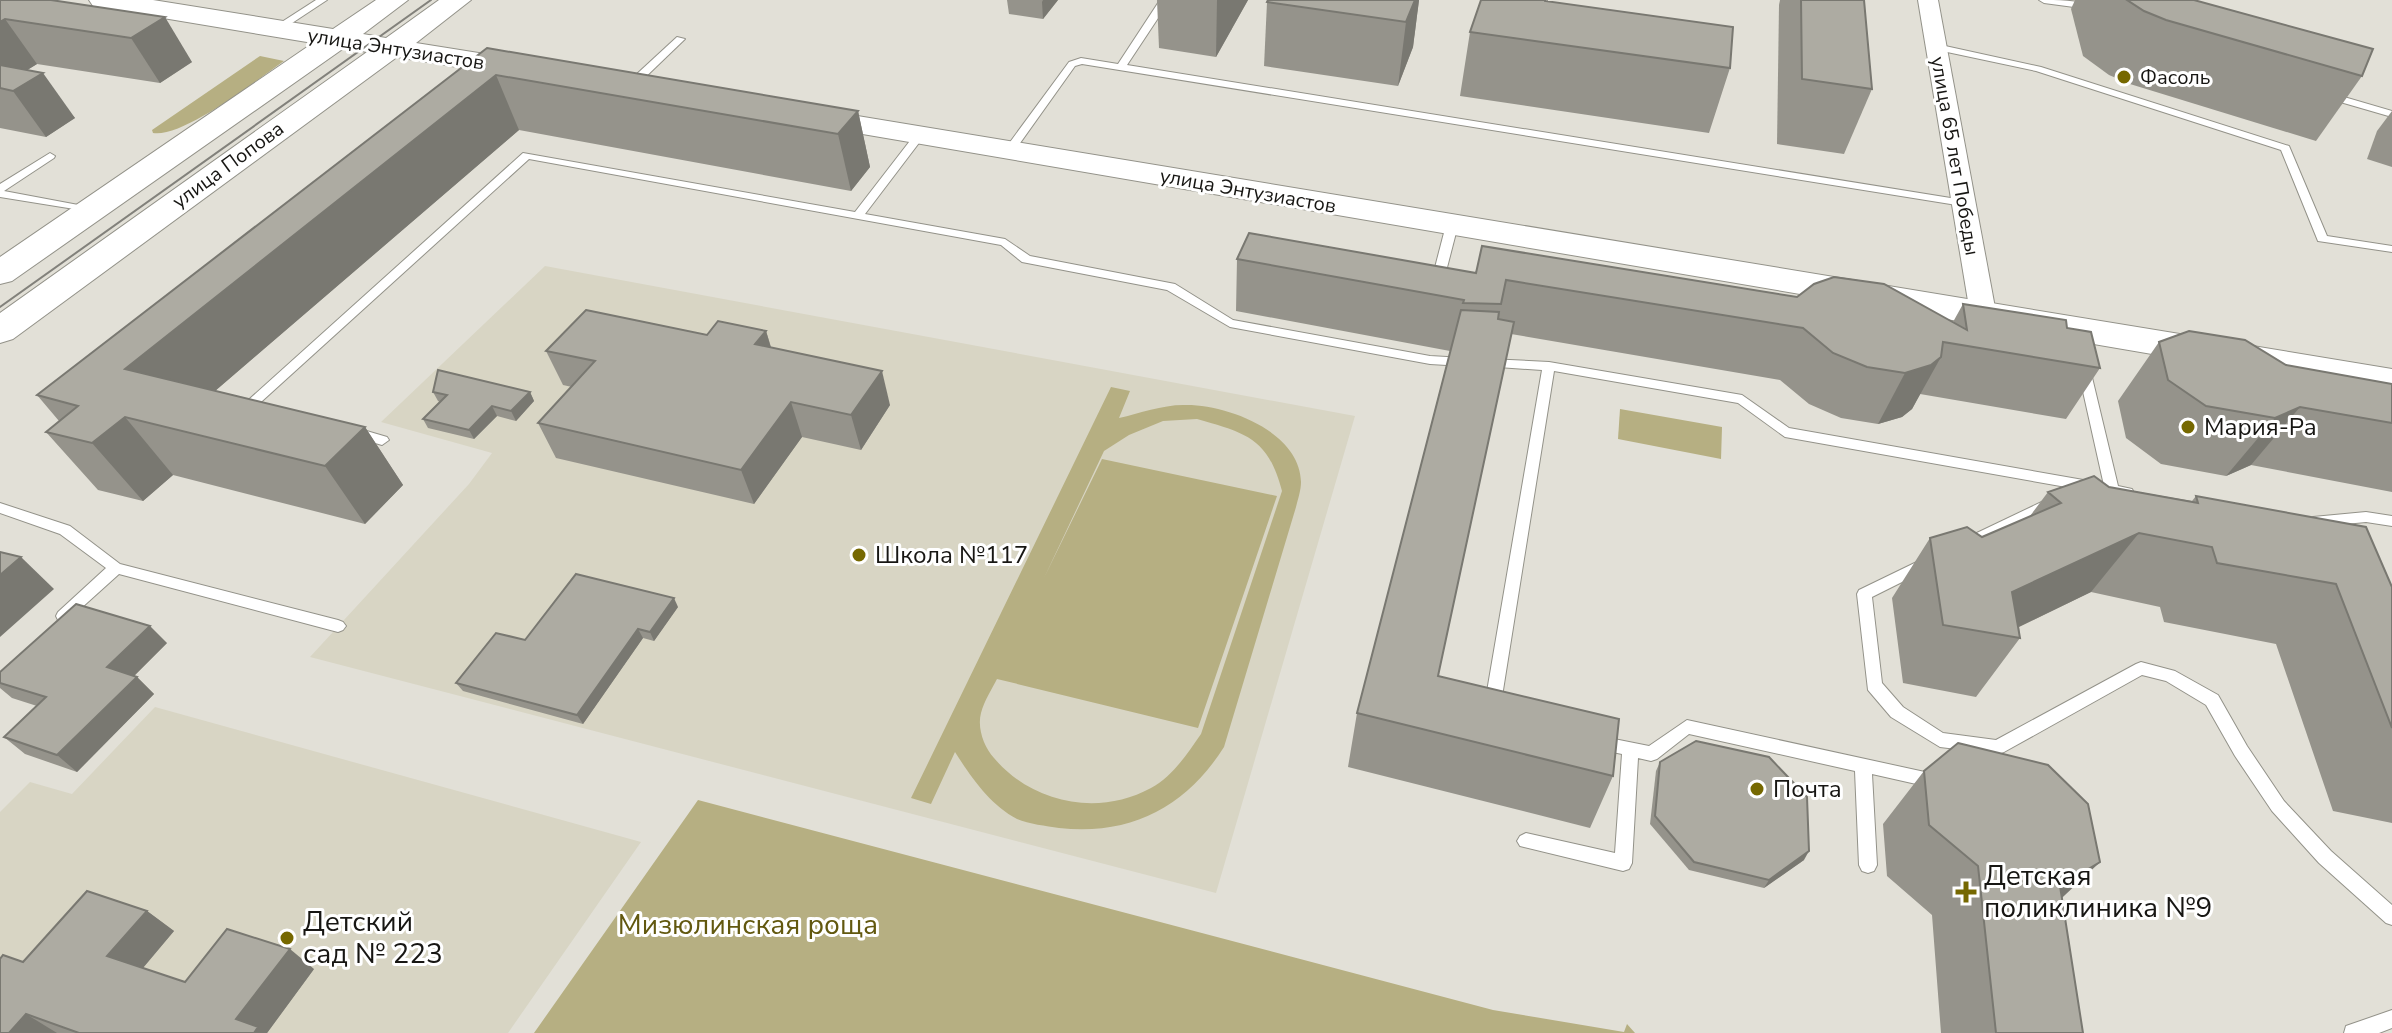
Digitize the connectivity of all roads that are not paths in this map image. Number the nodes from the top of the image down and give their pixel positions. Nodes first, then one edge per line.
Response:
1 (322, 0) edge
2 (394, 0) edge
3 (457, 0) edge
4 (1165, 0) edge
5 (1928, 0) edge
6 (2044, 0) edge
7 (114, 1) edge
8 (2106, 8) dead end
9 (277, 29) junction
10 (680, 39) dead end
11 (337, 40) junction
12 (1936, 47) junction
13 (390, 48) junction
14 (1121, 67) junction
15 (552, 74) edge
16 (614, 84) joint
17 (2317, 92) edge
18 (674, 94) edge
19 (777, 112) edge
20 (2392, 114) edge
21 (920, 135) junction
22 (1009, 151) junction
23 (50, 156) dead end
24 (0, 191) edge
25 (1963, 203) junction
26 (90, 211) junction
27 (858, 216) junction
28 (1452, 225) junction
29 (2392, 249) edge
30 (0, 273) edge
31 (1434, 295) edge
32 (1983, 313) junction
33 (0, 331) edge
34 (2077, 344) junction
35 (1549, 366) junction
36 (2392, 382) edge
37 (279, 412) edge
38 (338, 428) edge
39 (382, 440) dead end
40 (2087, 485) junction
41 (2112, 490) junction
42 (2142, 496) edge
43 (0, 508) edge
44 (2392, 521) edge
45 (2292, 524) edge
46 (116, 568) junction
47 (338, 626) dead end
48 (46, 631) edge
49 (1506, 722) edge
50 (1584, 739) edge
51 (1630, 749) junction
52 (1863, 766) junction
53 (1953, 786) edge
54 (1526, 841) dead end
55 (1868, 865) dead end
56 (2392, 917) edge
57 (2392, 1019) edge
58 (2353, 1033) edge

1 - 9 lane
2 - 11 street, улица Попова
3 - 13 street, улица Попова
4 - 14 lane
5 - 12 street, улица 65 лет Победы
6 - 8 lane
7 - 9 street, улица Энтузиастов
9 - 11 street, улица Энтузиастов
10 - 16 lane
11 - 13 street, улица Энтузиастов
11 - 26 street, улица Попова
12 - 25 street, улица 65 лет Победы
12 - 29 lane
13 - 15 street, улица Энтузиастов
13 - 33 street, улица Попова
14 - 22 lane
14 - 25 lane
16 - 18 street
17 - 20 lane
19 - 21 street, улица Энтузиастов
21 - 22 street, улица Энтузиастов
21 - 27 lane
22 - 28 street, улица Энтузиастов
23 - 24 lane
24 - 26 lane
25 - 32 street, улица 65 лет Победы
26 - 30 street, улица Попова
27 - 35 lane
27 - 37 lane
28 - 31 lane
28 - 32 street, улица Энтузиастов
32 - 34 street, улица Энтузиастов
34 - 36 street, улица Энтузиастов
34 - 41 lane
35 - 40 lane
35 - 49 lane
38 - 39 lane
40 - 41 lane
40 - 56 lane
41 - 42 lane
43 - 46 lane
44 - 45 lane
46 - 47 lane
46 - 48 lane
50 - 51 lane
51 - 52 lane
51 - 54 lane
52 - 53 lane
52 - 55 lane
57 - 58 lane

